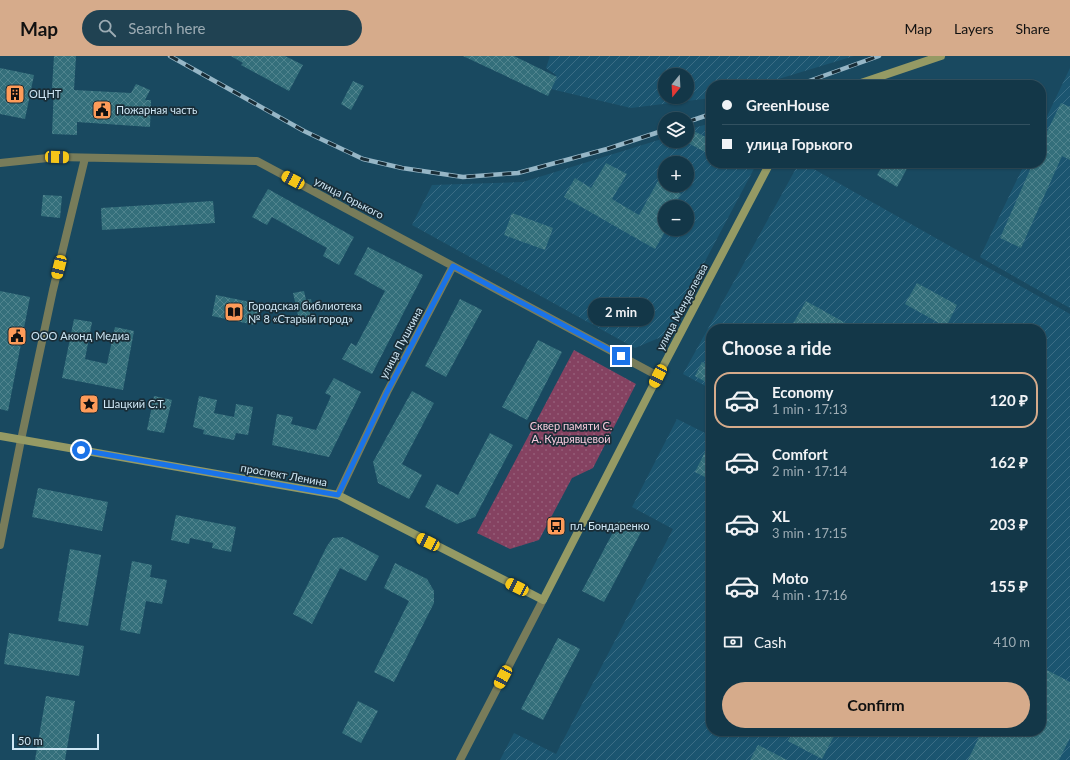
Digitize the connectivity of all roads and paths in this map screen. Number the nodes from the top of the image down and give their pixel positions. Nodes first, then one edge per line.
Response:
1 (938, 56) edge
2 (869, 80) edge
3 (86, 158) junction
4 (0, 164) edge
5 (767, 168) edge
6 (453, 266) junction
7 (658, 376) junction
8 (0, 436) edge
9 (21, 440) junction
10 (338, 495) junction
11 (0, 545) edge
12 (543, 600) junction
13 (460, 760) edge

1 - 2 main road
3 - 4 street, улица Горького
3 - 6 street, улица Горького
3 - 9 street
5 - 7 main road, улица Менделеева
6 - 7 street, улица Горького
6 - 10 street, улица Пушкина
7 - 12 main road, улица Менделеева
8 - 9 main road, проспект Ленина
9 - 10 main road, проспект Ленина
9 - 11 street
10 - 12 main road, проспект Ленина
12 - 13 street

